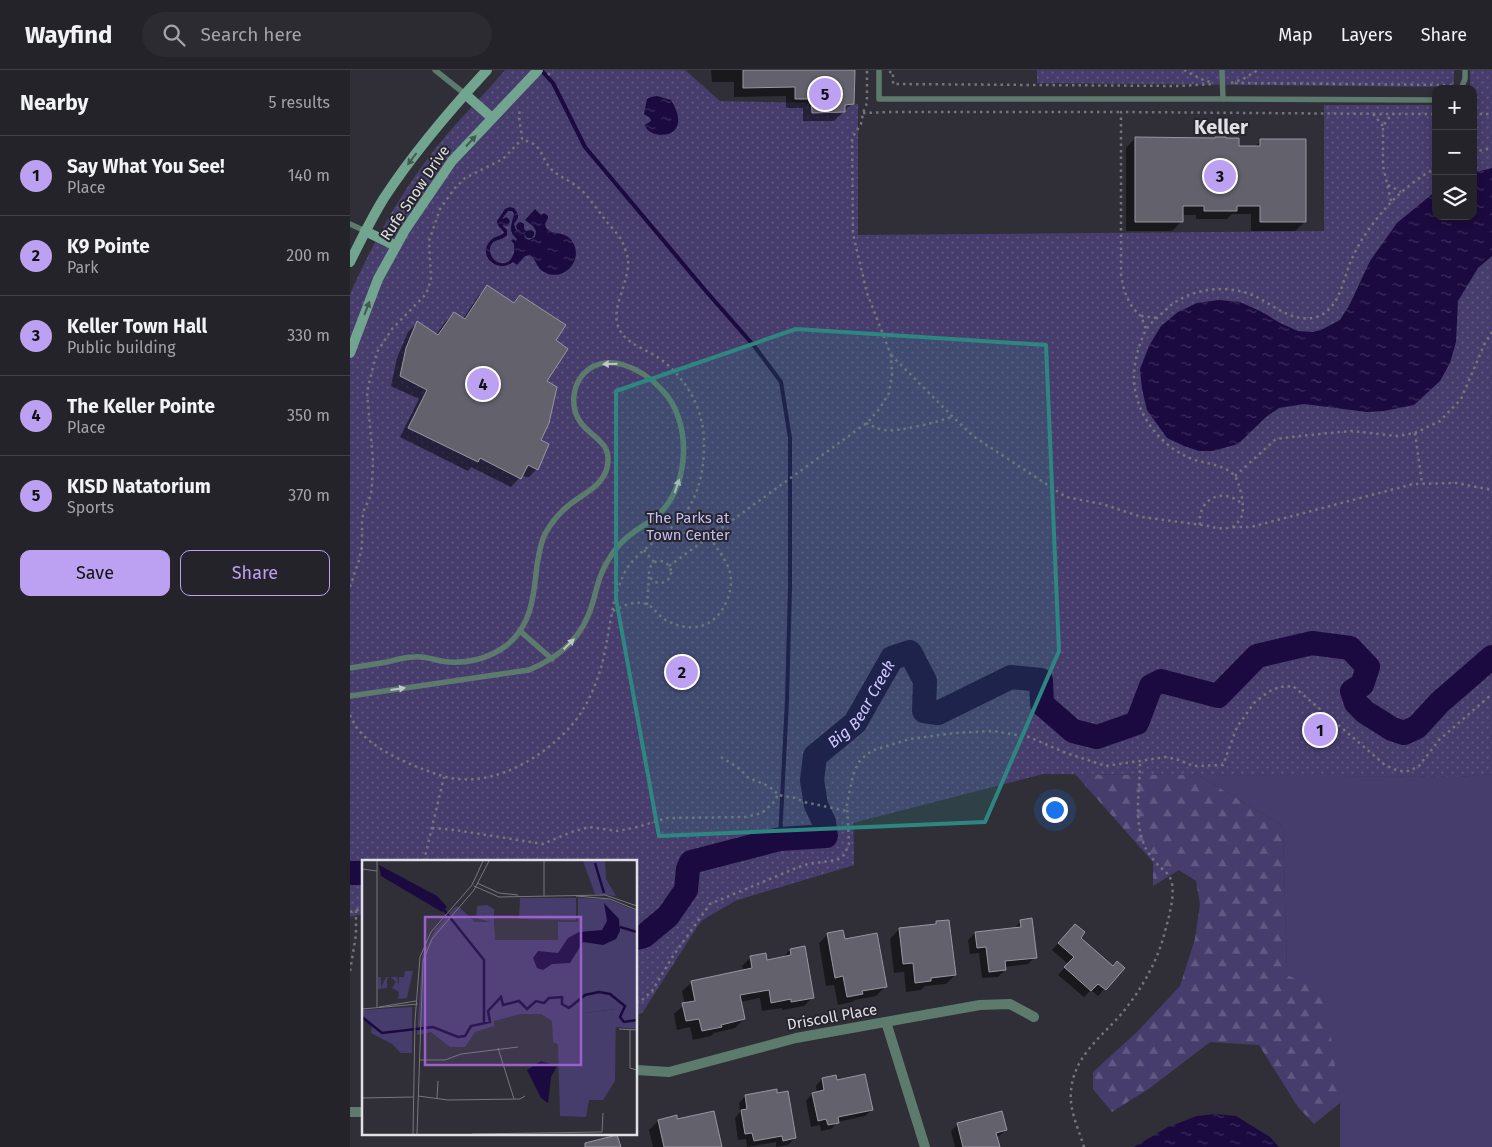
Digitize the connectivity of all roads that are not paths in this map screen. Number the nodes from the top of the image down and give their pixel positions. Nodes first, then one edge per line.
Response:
1 (435, 70) edge
2 (487, 70) edge
3 (538, 70) edge
4 (1222, 70) edge
5 (1465, 70) edge
6 (879, 71) edge
7 (1462, 85) edge
8 (465, 94) junction
9 (1223, 98) junction
10 (1432, 100) edge
11 (492, 118) junction
12 (350, 224) edge
13 (365, 230) junction
14 (396, 246) junction
15 (350, 262) edge
16 (350, 353) edge
17 (520, 631) junction
18 (552, 659) junction
19 (350, 668) edge
20 (350, 696) edge
21 (1034, 1017) dead end
22 (886, 1022) junction
23 (638, 1070) edge
24 (925, 1147) edge

1 - 8 lane
2 - 8 main road, Rufe Snow Drive
3 - 11 main road, Rufe Snow Drive
4 - 9 lane
5 - 7 lane
6 - 9 lane
8 - 11 main road
8 -> 13 main road, Rufe Snow Drive
9 - 10 lane
14 -> 11 main road, Rufe Snow Drive
12 - 13 lane
13 - 14 main road
13 - 15 main road, Rufe Snow Drive
16 -> 14 main road, Rufe Snow Drive
17 - 18 lane
18 -> 17 lane
17 - 19 lane
20 -> 18 lane
21 - 22 street, Driscoll Place
22 - 23 street, Driscoll Place
22 - 24 street

